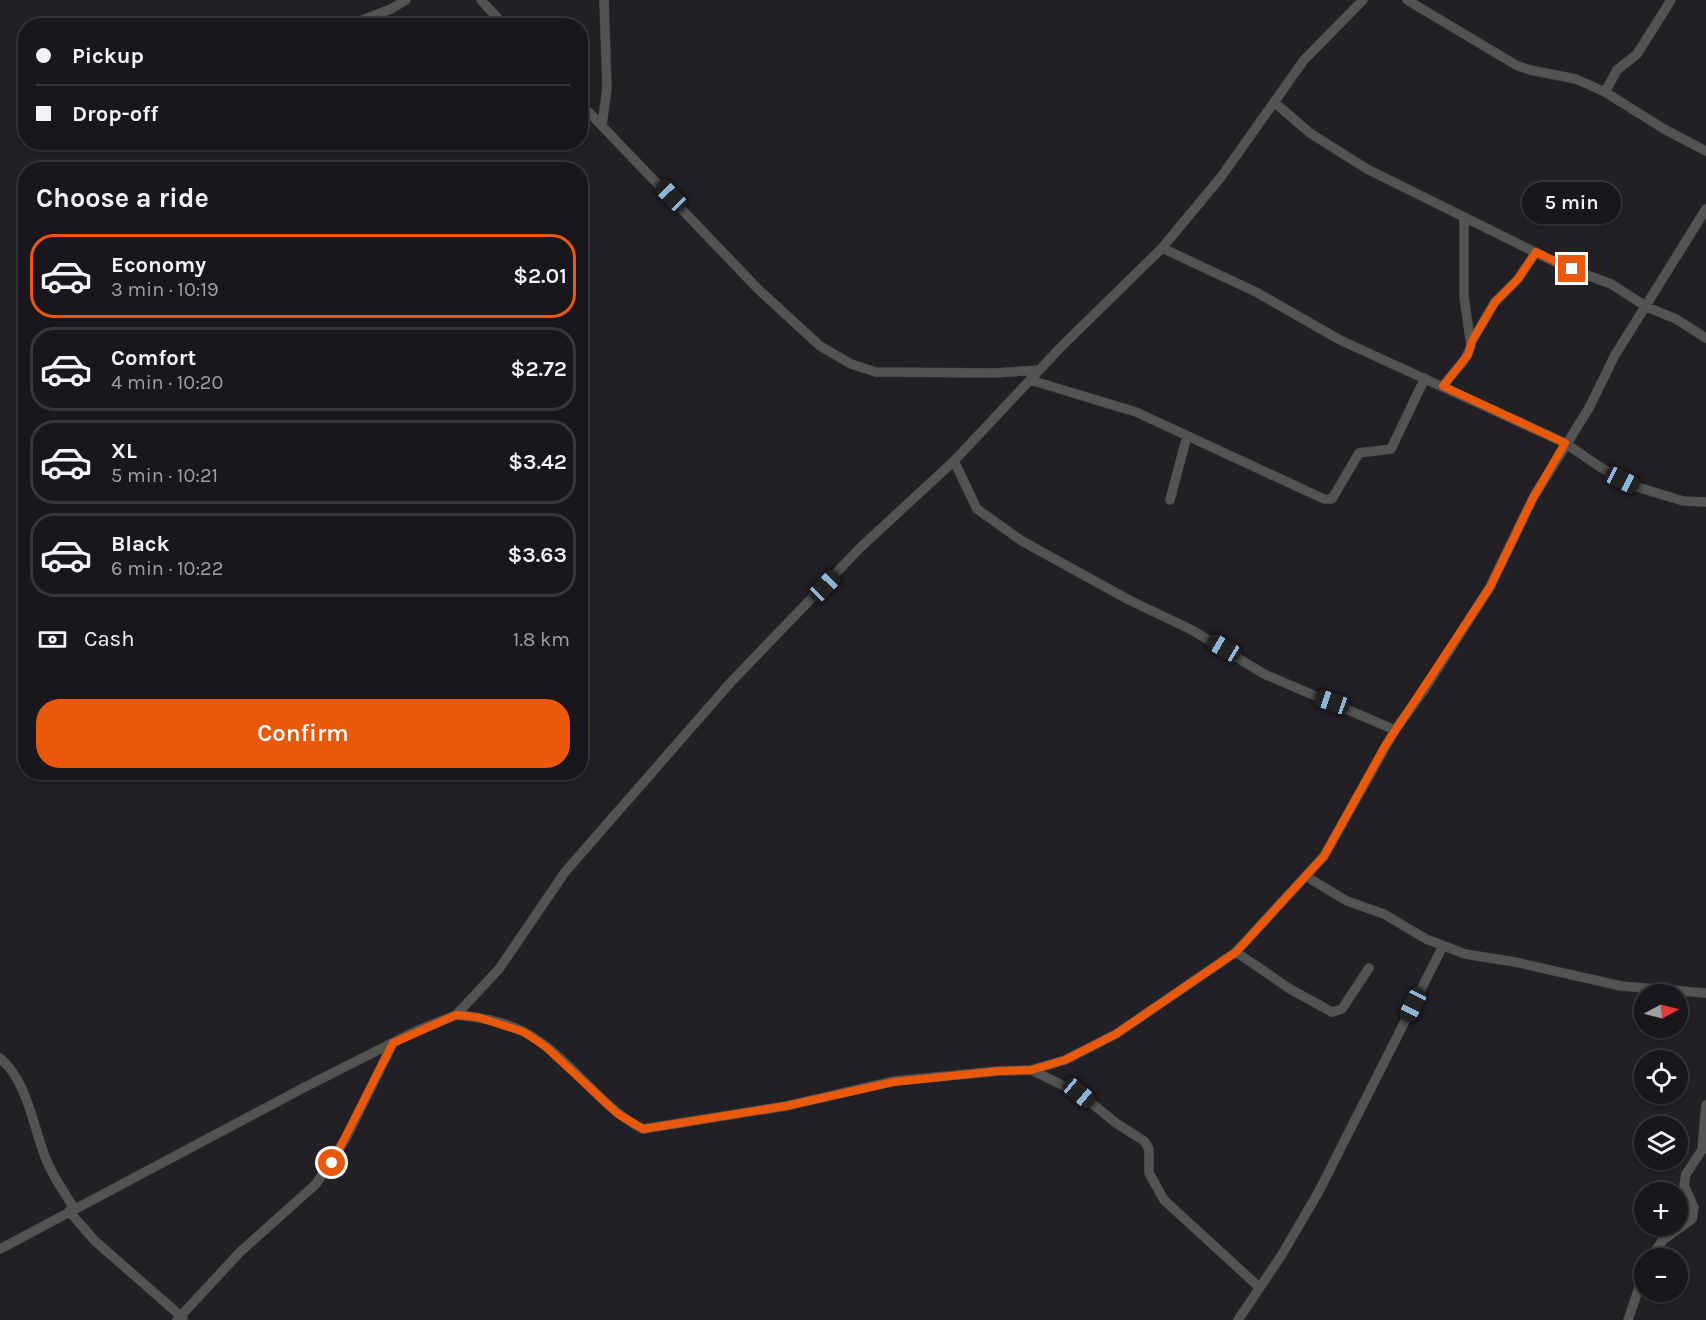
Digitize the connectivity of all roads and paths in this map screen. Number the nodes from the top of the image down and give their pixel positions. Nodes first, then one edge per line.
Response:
1 (405, 0) edge
2 (481, 0) edge
3 (604, 0) edge
4 (1363, 0) edge
5 (1407, 0) edge
6 (1671, 0) edge
7 (370, 18) edge
8 (498, 18) edge
9 (1605, 92) junction
10 (1274, 102) junction
11 (588, 111) edge
12 (602, 124) junction
13 (1706, 151) edge
14 (1706, 209) edge
15 (1464, 218) junction
16 (1162, 248) junction
17 (1536, 252) junction
18 (1647, 308) junction
19 (1706, 338) edge
20 (1472, 341) junction
21 (1039, 370) junction
22 (1425, 378) junction
23 (1030, 380) junction
24 (1443, 386) junction
25 (1187, 436) junction
26 (1565, 443) junction
27 (954, 461) junction
28 (1170, 500) dead end
29 (1706, 502) edge
30 (1395, 730) junction
31 (1307, 877) junction
32 (1443, 946) junction
33 (1236, 952) junction
34 (1369, 968) dead end
35 (1706, 993) edge
36 (456, 1015) junction
37 (393, 1043) junction
38 (0, 1058) edge
39 (1031, 1070) junction
40 (1706, 1106) edge
41 (72, 1210) junction
42 (0, 1248) edge
43 (1657, 1248) edge
44 (1259, 1287) junction
45 (1634, 1302) edge
46 (181, 1318) edge
47 (1238, 1320) edge
48 (1628, 1320) edge

1 - 7 street
2 - 8 street
3 - 12 street
4 - 10 street
5 - 9 street
6 - 9 street
9 - 13 street
10 - 15 street
10 - 16 street
11 - 12 street
12 - 21 street
14 - 18 street
15 - 17 street
15 - 20 street
16 - 21 street
16 - 22 street
17 - 18 street
17 - 20 street
18 - 19 street
18 - 26 street
20 - 24 street
21 - 23 street
22 - 24 street
22 - 25 street
23 - 25 street
23 - 27 street
24 - 26 street
25 - 28 street
26 - 29 street
26 - 30 street
27 - 30 street
27 - 36 street
30 - 31 street
31 - 32 street
31 - 33 street
32 - 35 street
32 - 44 street
33 - 34 street
33 - 39 street
36 - 37 street
36 - 39 street
37 - 41 street
37 - 46 street
38 - 41 street
39 - 44 street
40 - 43 street
41 - 42 street
41 - 46 street
44 - 47 street
45 - 48 street

